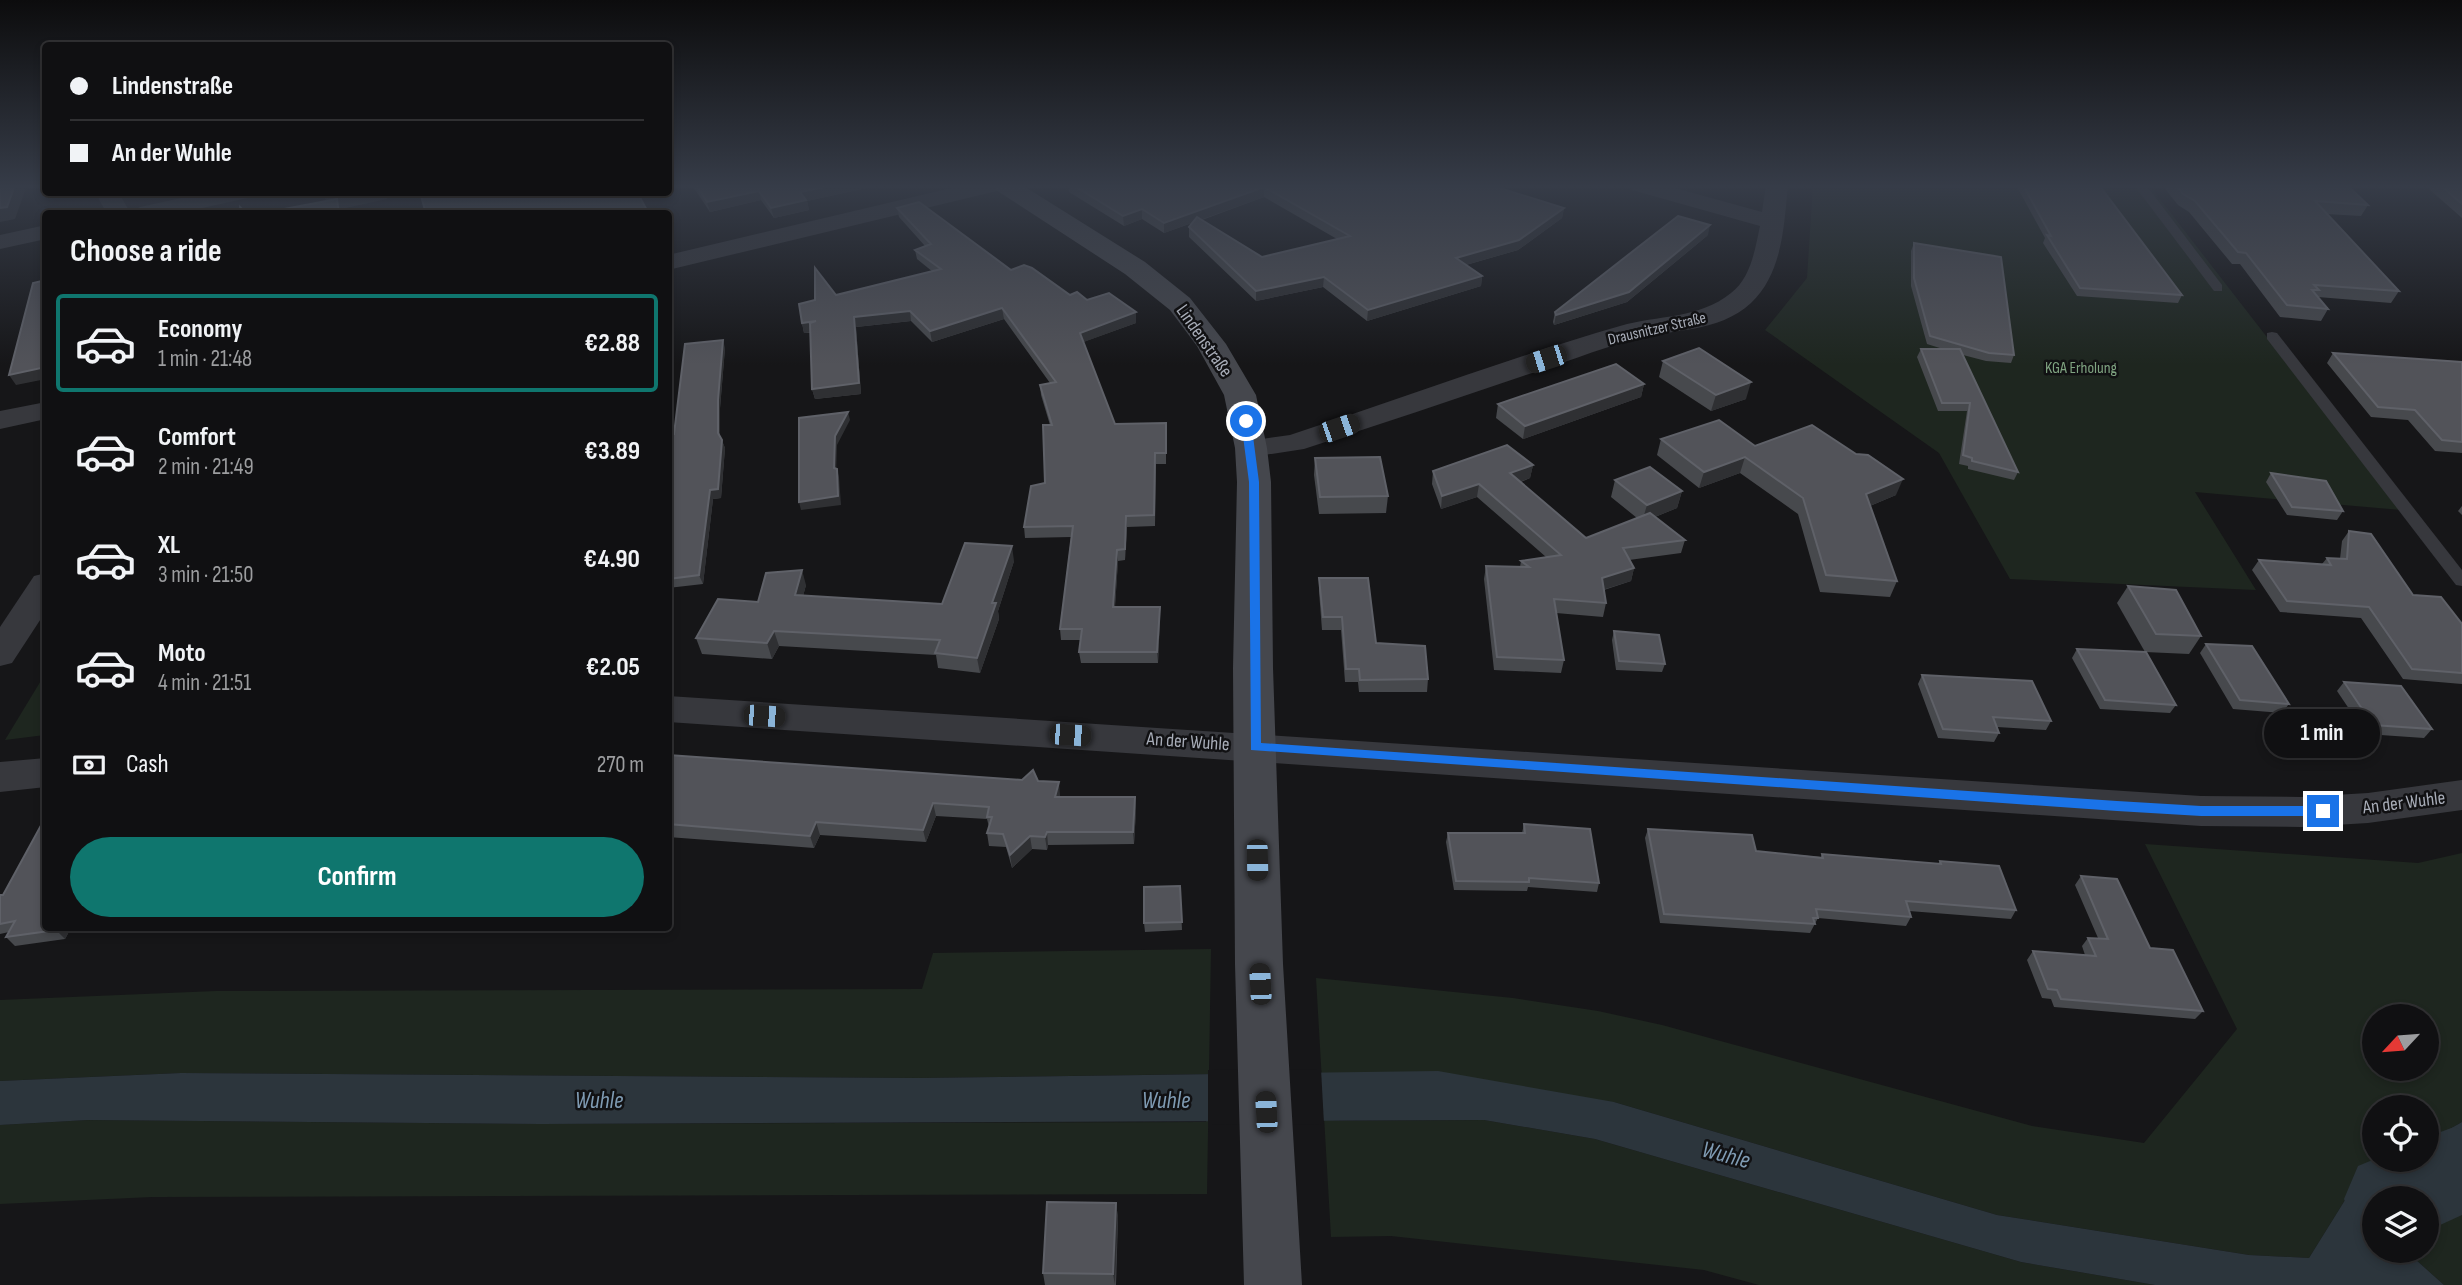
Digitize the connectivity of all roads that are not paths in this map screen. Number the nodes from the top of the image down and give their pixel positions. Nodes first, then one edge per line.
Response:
1 (743, 245) edge
2 (1099, 245) edge
3 (1768, 245) edge
4 (2185, 245) edge
5 (672, 262) edge
6 (2218, 288) dead end
7 (2272, 336) dead end
8 (42, 411) edge
9 (0, 420) edge
10 (1251, 448) junction
11 (2462, 581) edge
12 (42, 590) edge
13 (0, 654) edge
14 (672, 709) edge
15 (1255, 747) junction
16 (42, 772) edge
17 (0, 777) edge
18 (2462, 795) edge
19 (1273, 1285) edge

1 - 5 street
2 - 10 street, Lindenstraße
3 - 10 street, Drausnitzer Straße
4 - 6 lane
7 - 11 lane
8 - 9 street
10 - 15 street, Lindenstraße
12 - 13 street
14 - 15 street, An der Wuhle
15 - 18 street, An der Wuhle
15 - 19 street, Lindenstraße
16 - 17 street

